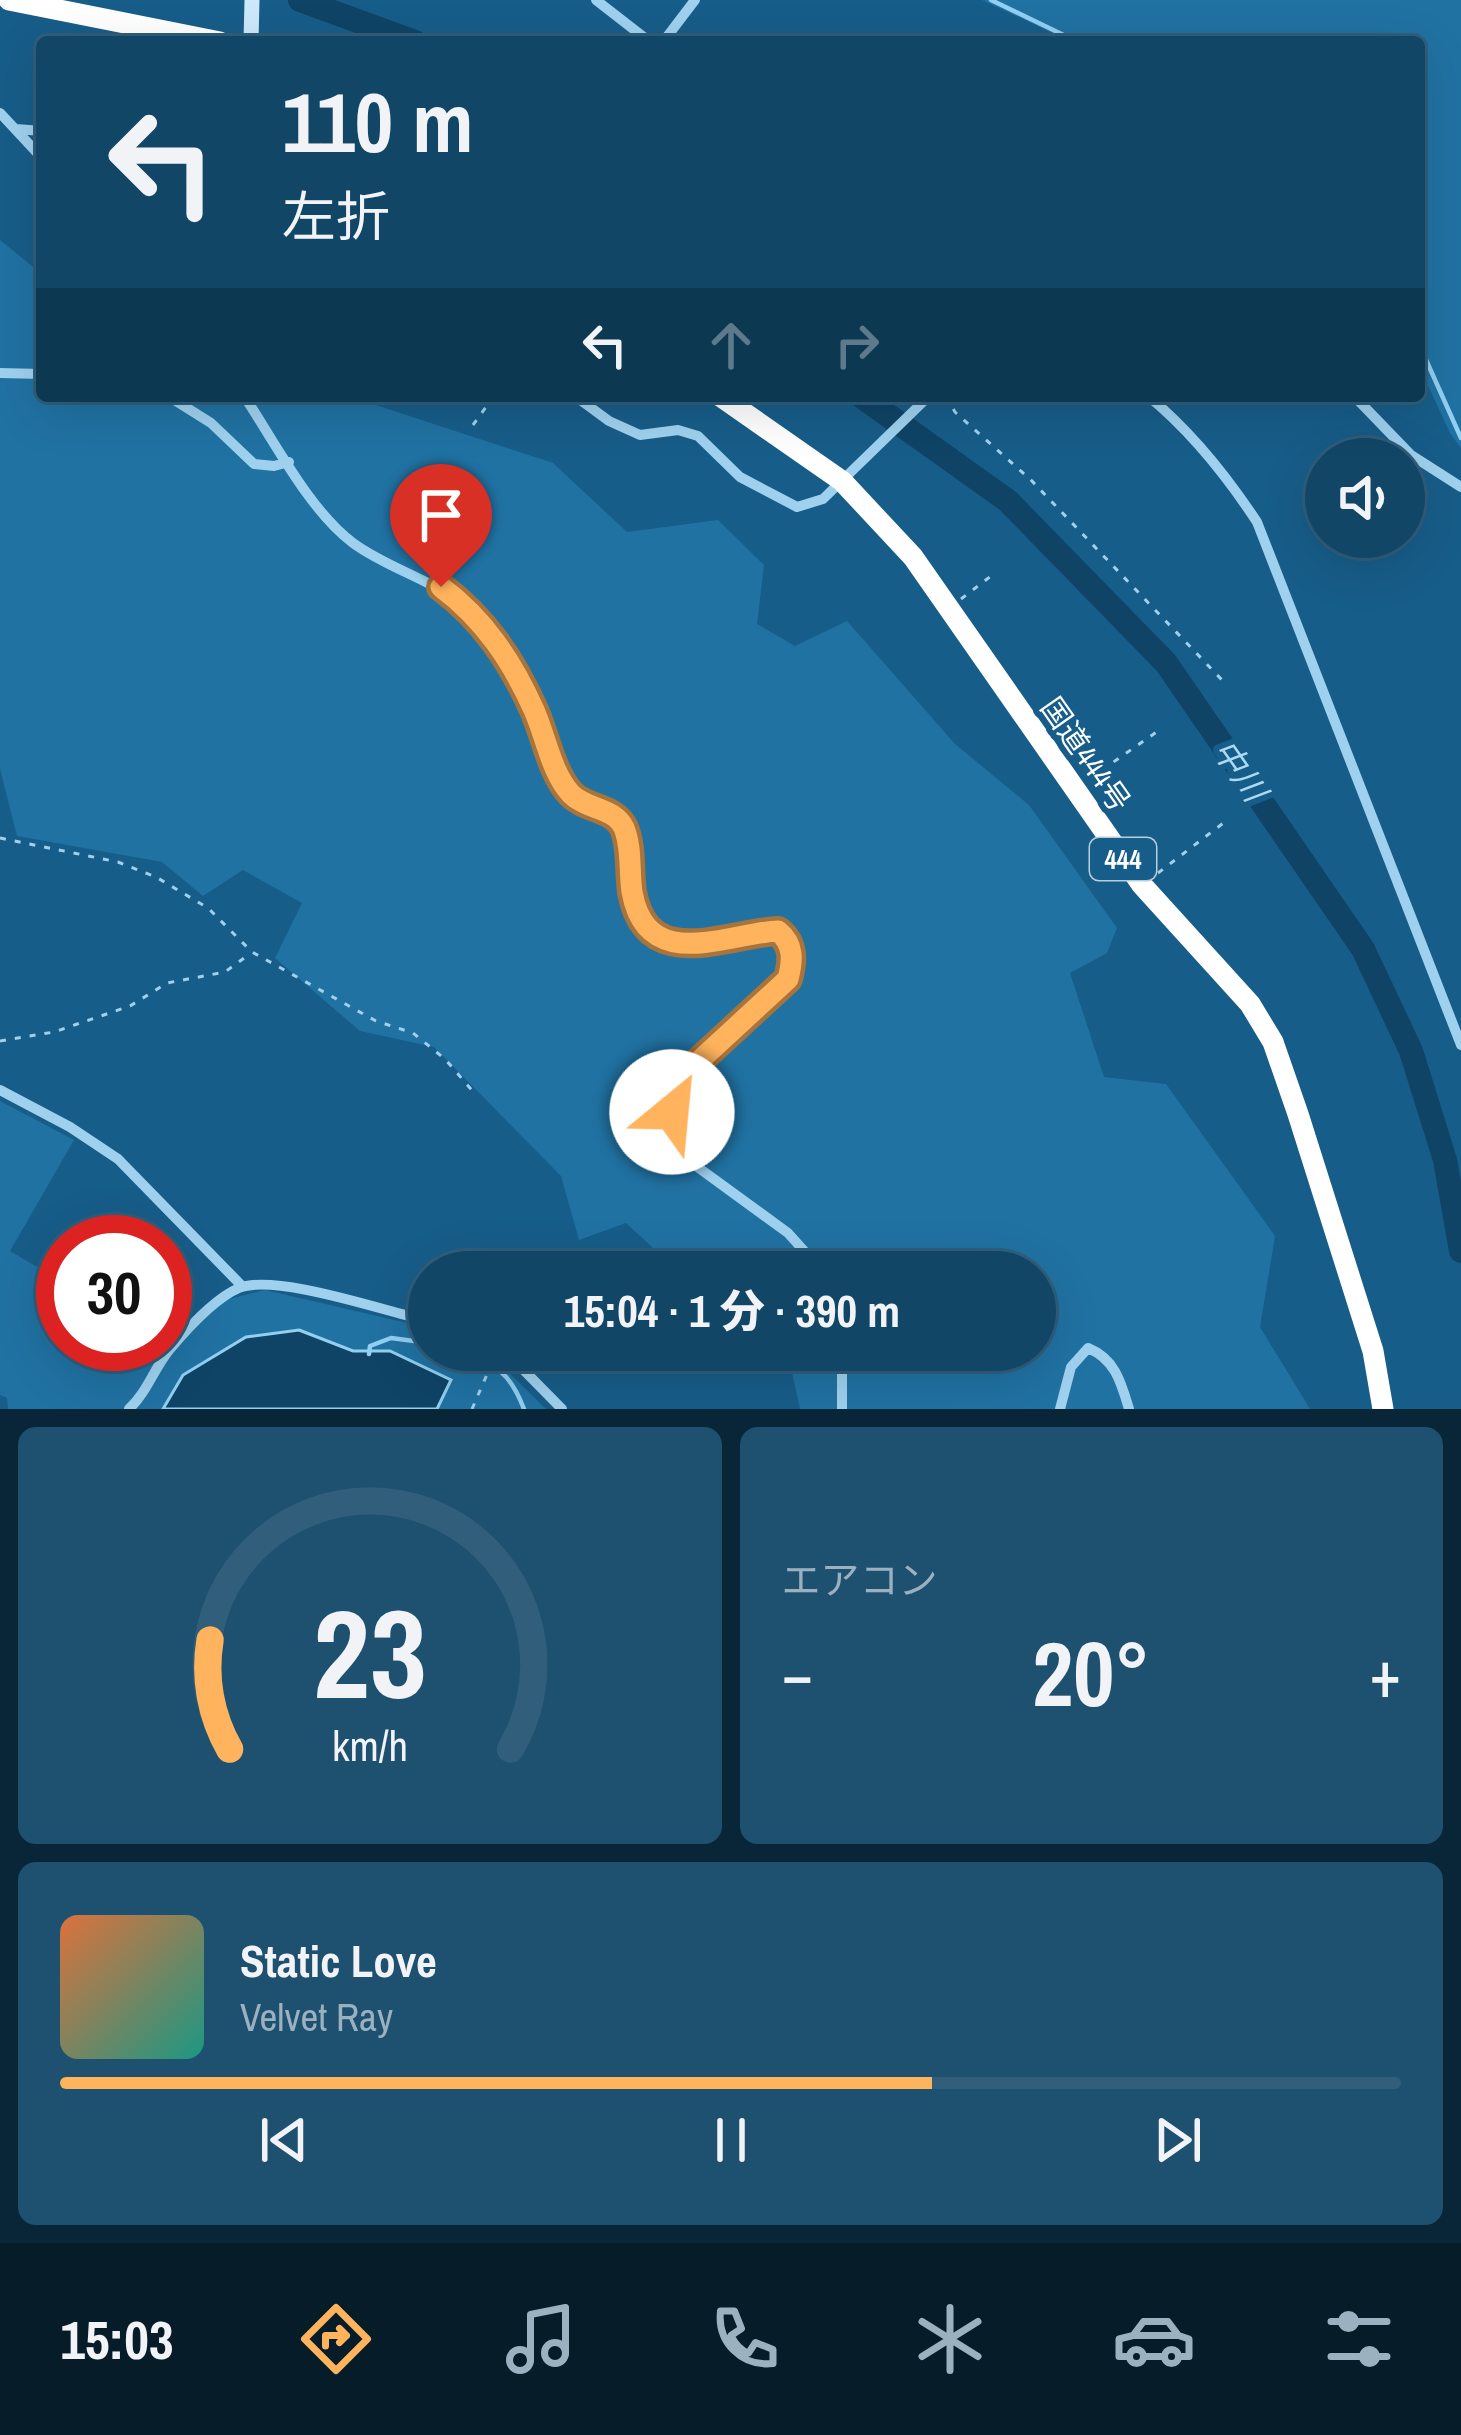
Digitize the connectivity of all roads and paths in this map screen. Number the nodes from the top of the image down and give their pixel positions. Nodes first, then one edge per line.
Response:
1 (9, 0) edge
2 (252, 0) edge
3 (596, 0) edge
4 (695, 0) edge
5 (190, 36) edge
6 (251, 36) edge
7 (642, 36) edge
8 (668, 36) edge
9 (0, 113) edge
10 (16, 129) junction
11 (36, 131) edge
12 (36, 151) edge
13 (0, 373) edge
14 (36, 374) edge
15 (178, 402) edge
16 (248, 402) edge
17 (490, 402) edge
18 (583, 402) edge
19 (729, 402) edge
20 (923, 402) edge
21 (949, 402) edge
22 (1160, 402) edge
23 (1360, 402) edge
24 (473, 425) dead end
25 (289, 462) junction
26 (842, 481) junction
27 (1461, 487) edge
28 (991, 577) dead end
29 (950, 607) junction
30 (1222, 680) dead end
31 (1158, 731) dead end
32 (1073, 790) junction
33 (1226, 821) dead end
34 (0, 838) edge
35 (1142, 885) junction
36 (252, 952) junction
37 (0, 1041) edge
38 (1461, 1045) edge
39 (0, 1090) edge
40 (476, 1095) dead end
41 (805, 1251) edge
42 (242, 1286) junction
43 (408, 1316) edge
44 (490, 1371) edge
45 (518, 1371) edge
46 (842, 1371) edge
47 (129, 1409) edge
48 (472, 1409) edge
49 (562, 1409) edge
50 (842, 1409) edge
51 (1060, 1409) edge
52 (1129, 1409) edge
53 (1383, 1409) edge

1 - 5 highway
2 - 6 main road
3 - 7 street
4 - 8 street
9 - 10 street
10 - 11 street
10 - 12 street
13 - 14 street
15 - 25 street
16 - 25 street
17 - 24 path
18 - 26 street
19 - 26 highway, 国道444号 / 444
20 - 26 street
21 - 30 path
22 - 38 street
23 - 27 street
25 - 41 street
26 - 29 highway, 国道444号 / 444
28 - 29 path
29 - 32 highway, 国道444号 / 444
31 - 32 path
32 - 35 highway, 国道444号 / 444
33 - 35 path
34 - 36 path
35 - 53 highway, 国道444号 / 444
36 - 37 path
36 - 40 path
39 - 42 street
42 - 43 street
42 - 47 street
44 - 48 path
45 - 49 street
46 - 50 street
51 - 52 street

